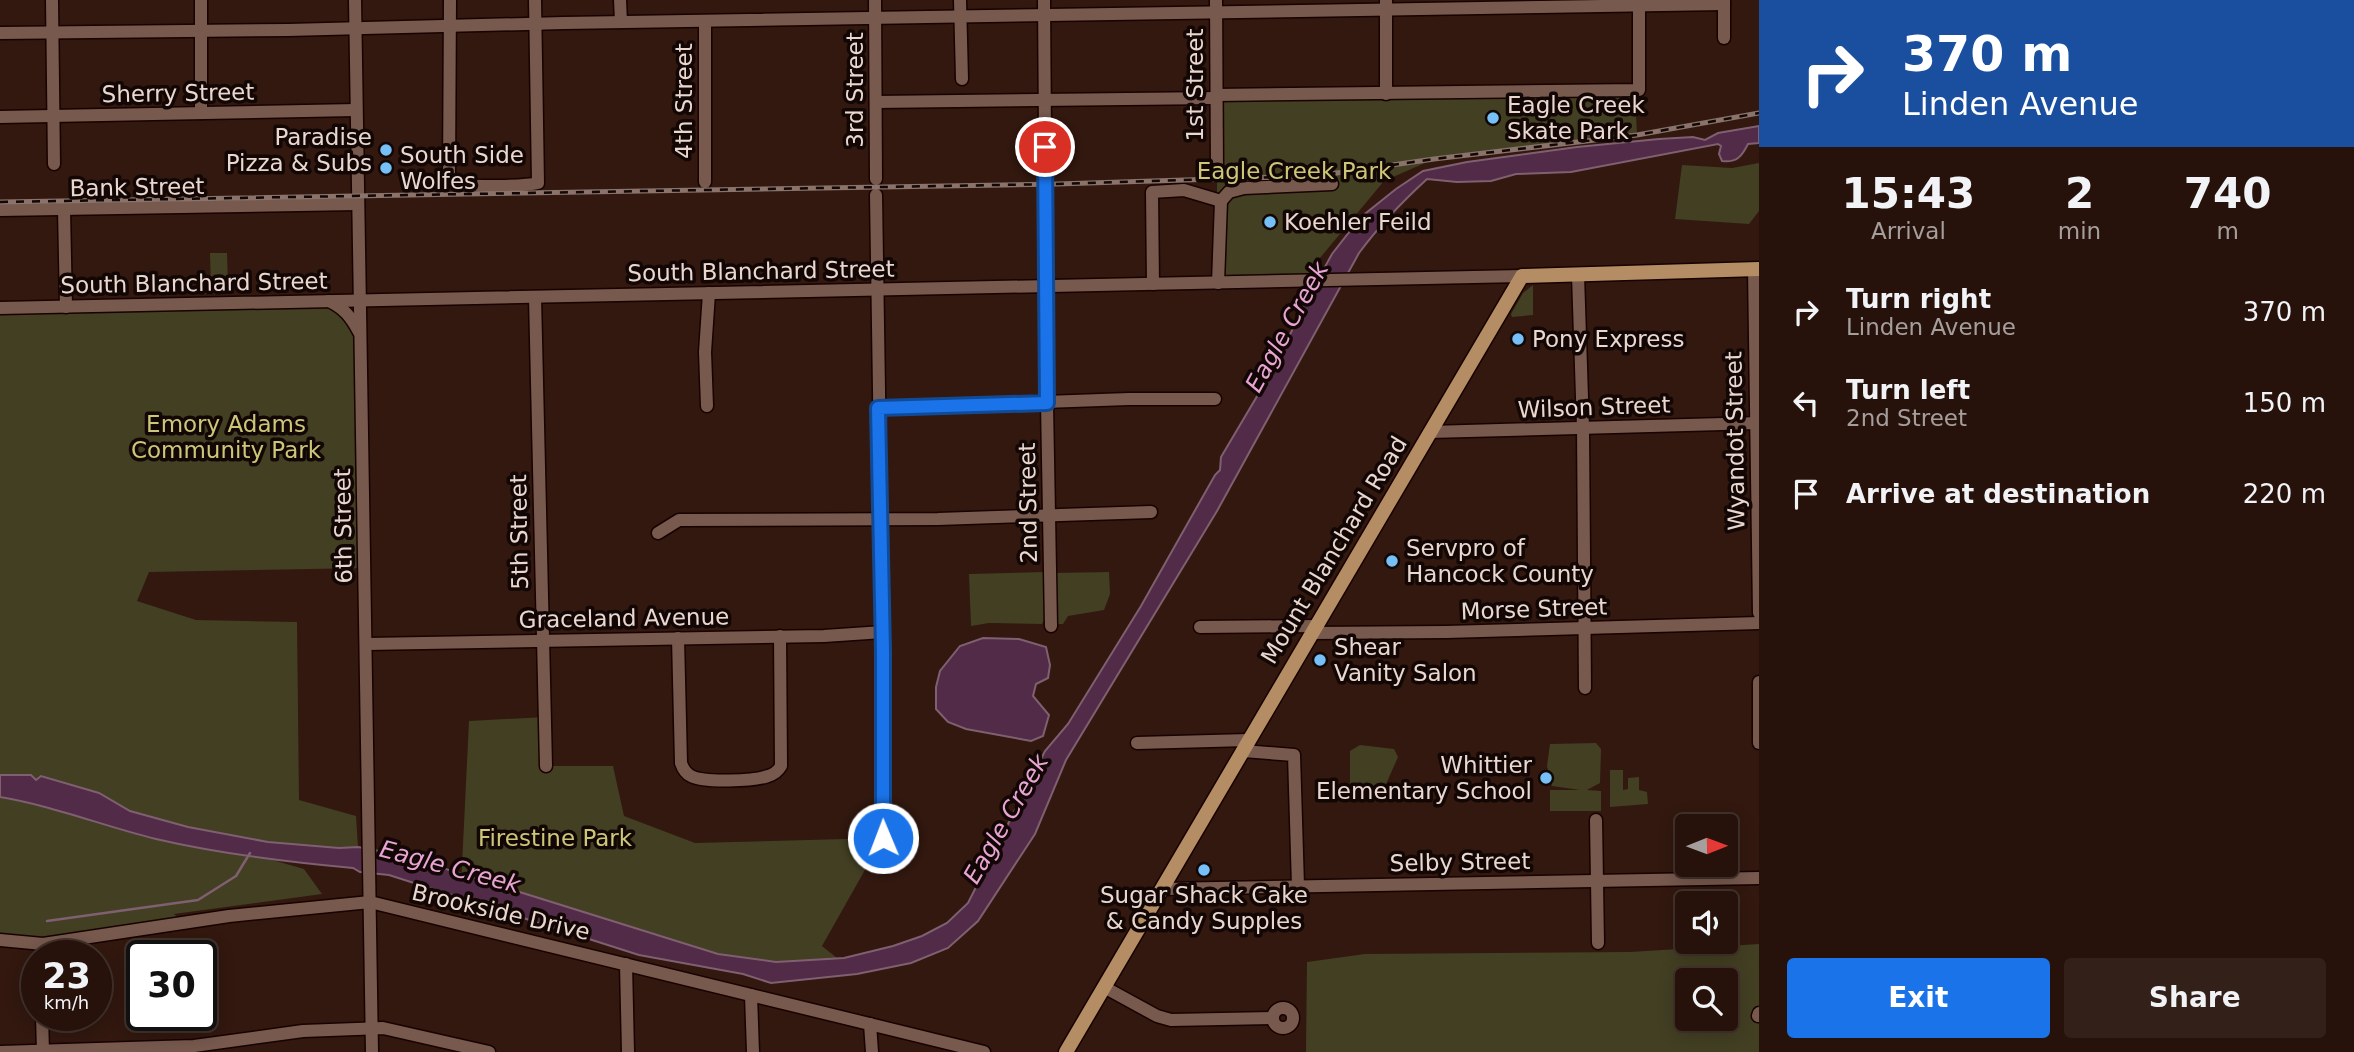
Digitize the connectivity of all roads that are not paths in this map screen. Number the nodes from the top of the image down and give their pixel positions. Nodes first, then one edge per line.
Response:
1 (52, 0) edge
2 (201, 0) edge
3 (355, 0) edge
4 (450, 0) edge
5 (535, 0) edge
6 (620, 0) edge
7 (875, 0) edge
8 (960, 0) edge
9 (1044, 0) edge
10 (1724, 2) edge
11 (1387, 5) edge
12 (1216, 6) edge
13 (1639, 6) junction
14 (1044, 15) junction
15 (961, 16) junction
16 (876, 18) junction
17 (705, 20) junction
18 (621, 22) junction
19 (535, 24) junction
20 (450, 26) junction
21 (355, 29) junction
22 (202, 30) junction
23 (52, 32) junction
24 (0, 33) edge
25 (1724, 38) dead end
26 (962, 79) dead end
27 (1386, 93) junction
28 (1216, 96) junction
29 (1045, 99) junction
30 (876, 102) junction
31 (356, 110) junction
32 (201, 113) junction
33 (0, 117) edge
34 (52, 117) junction
35 (54, 164) dead end
36 (1217, 169) dead end
37 (876, 179) dead end
38 (705, 182) dead end
39 (1332, 184) dead end
40 (876, 195) dead end
41 (1220, 201) junction
42 (358, 204) junction
43 (64, 209) junction
44 (0, 210) edge
45 (1756, 269) edge
46 (1578, 275) junction
47 (1522, 276) junction
48 (1218, 283) junction
49 (1153, 284) junction
50 (1046, 286) junction
51 (878, 290) junction
52 (709, 293) junction
53 (535, 296) junction
54 (328, 300) junction
55 (359, 300) junction
56 (66, 307) junction
57 (0, 308) edge
58 (360, 335) junction
59 (1215, 400) dead end
60 (1047, 403) junction
61 (707, 406) dead end
62 (878, 408) junction
63 (1757, 423) edge
64 (1583, 428) junction
65 (1430, 432) junction
66 (1150, 512) dead end
67 (1049, 515) junction
68 (880, 519) junction
69 (658, 533) dead end
70 (1759, 613) edge
71 (1759, 623) edge
72 (1051, 626) dead end
73 (1200, 627) dead end
74 (1586, 628) junction
75 (1313, 630) junction
76 (883, 632) junction
77 (780, 636) junction
78 (678, 638) junction
79 (542, 640) junction
80 (366, 644) junction
81 (1759, 682) edge
82 (1586, 688) dead end
83 (1137, 743) dead end
84 (1759, 743) edge
85 (1245, 746) junction
86 (546, 766) dead end
87 (1596, 820) dead end
88 (883, 838) dead end
89 (1759, 878) edge
90 (1597, 881) junction
91 (1298, 886) junction
92 (1162, 889) junction
93 (370, 902) junction
94 (0, 940) edge
95 (100, 940) edge
96 (1598, 943) dead end
97 (21, 945) edge
98 (626, 964) junction
99 (1104, 987) junction
100 (751, 995) junction
101 (1272, 1018) dead end
102 (870, 1024) junction
103 (372, 1028) junction
104 (42, 1031) edge
105 (0, 1052) edge
106 (43, 1052) edge
107 (372, 1052) edge
108 (489, 1052) edge
109 (628, 1052) edge
110 (753, 1052) edge
111 (872, 1052) edge
112 (984, 1052) edge
113 (1066, 1052) edge

1 - 23 street
2 - 22 street
3 - 21 street, 6th Street
4 - 20 street
5 - 19 street
6 - 18 street
7 - 16 street, 3rd Street
8 - 15 street
9 - 14 street, 2nd Street
10 - 13 street
10 - 25 street
11 - 12 street
11 - 13 street
11 - 27 street
12 - 14 street
12 - 28 street, 1st Street
13 - 27 street
14 - 15 street
14 - 29 street, 2nd Street
15 - 16 street
15 - 26 street
16 - 17 street
16 - 30 street, 3rd Street
17 - 18 street
17 - 38 street, 4th Street
18 - 19 street
19 - 20 street
19 - 20 street
20 - 21 street
21 - 22 street
21 - 31 street, 6th Street
22 - 23 street
22 - 32 street
23 - 24 street
23 - 34 street
27 - 28 street
28 - 29 street
28 - 36 street, 1st Street
29 - 30 street
29 - 50 street, 2nd Street
30 - 37 street, 3rd Street
31 - 32 street, Sherry Street
31 - 42 street, 6th Street
32 - 34 street, Sherry Street
33 - 34 street, Sherry Street
34 - 35 street
39 - 41 street
40 - 51 street
41 - 48 street
41 - 49 street
42 - 43 street, Bank Street
42 - 55 street, 6th Street
43 - 44 street, Bank Street
43 - 56 street
45 - 46 main road
45 - 63 street, Wyandot Street
46 - 47 main road
46 - 64 street
47 - 48 street, South Blanchard Street
47 - 65 main road, Mount Blanchard Road
48 - 49 street, South Blanchard Street
49 - 50 street, South Blanchard Street
50 - 51 street, South Blanchard Street
50 - 60 street, 2nd Street
51 - 52 street, South Blanchard Street
51 - 62 street
52 - 53 street, South Blanchard Street
52 - 61 street
53 - 55 street, South Blanchard Street
53 - 79 street, 5th Street
54 - 55 street, South Blanchard Street
54 - 56 street, South Blanchard Street
54 - 58 street
55 - 58 street, 6th Street
56 - 57 street, South Blanchard Street
58 - 80 street, 6th Street
59 - 60 street
60 - 62 street
60 - 67 street, 2nd Street
62 - 68 street
63 - 64 street, Wilson Street
63 - 70 street, Wyandot Street
64 - 65 street, Wilson Street
64 - 74 street
65 - 75 main road, Mount Blanchard Road
66 - 67 street
67 - 68 street
67 - 72 street, 2nd Street
68 - 69 street
68 - 76 street
71 - 74 street, Morse Street
73 - 75 street
74 - 75 street, Morse Street
74 - 82 street
75 - 85 main road, Mount Blanchard Road
76 - 77 street, Graceland Avenue
76 - 88 street
77 - 78 street, Graceland Avenue
77 - 78 street
78 - 79 street, Graceland Avenue
79 - 80 street, Graceland Avenue
79 - 86 street, 5th Street
80 - 93 street, 6th Street
81 - 84 street
83 - 85 street
85 - 91 street
85 - 92 main road, Mount Blanchard Road
87 - 90 street
89 - 90 street, Selby Street
90 - 91 street, Selby Street
90 - 96 street
91 - 92 street, Selby Street
92 - 99 main road, Mount Blanchard Road
93 - 95 street, Brookside Drive
93 - 98 street, Brookside Drive
93 - 103 street, 6th Street
94 - 97 street, Brookside Drive
98 - 100 street, Brookside Drive
98 - 109 street
99 - 101 street
99 - 113 main road, Mount Blanchard Road
100 - 102 street, Brookside Drive
100 - 110 street
102 - 111 street
102 - 112 street, Brookside Drive
103 - 106 street
103 - 107 street, 6th Street
103 - 108 street
104 - 106 street
105 - 106 street

